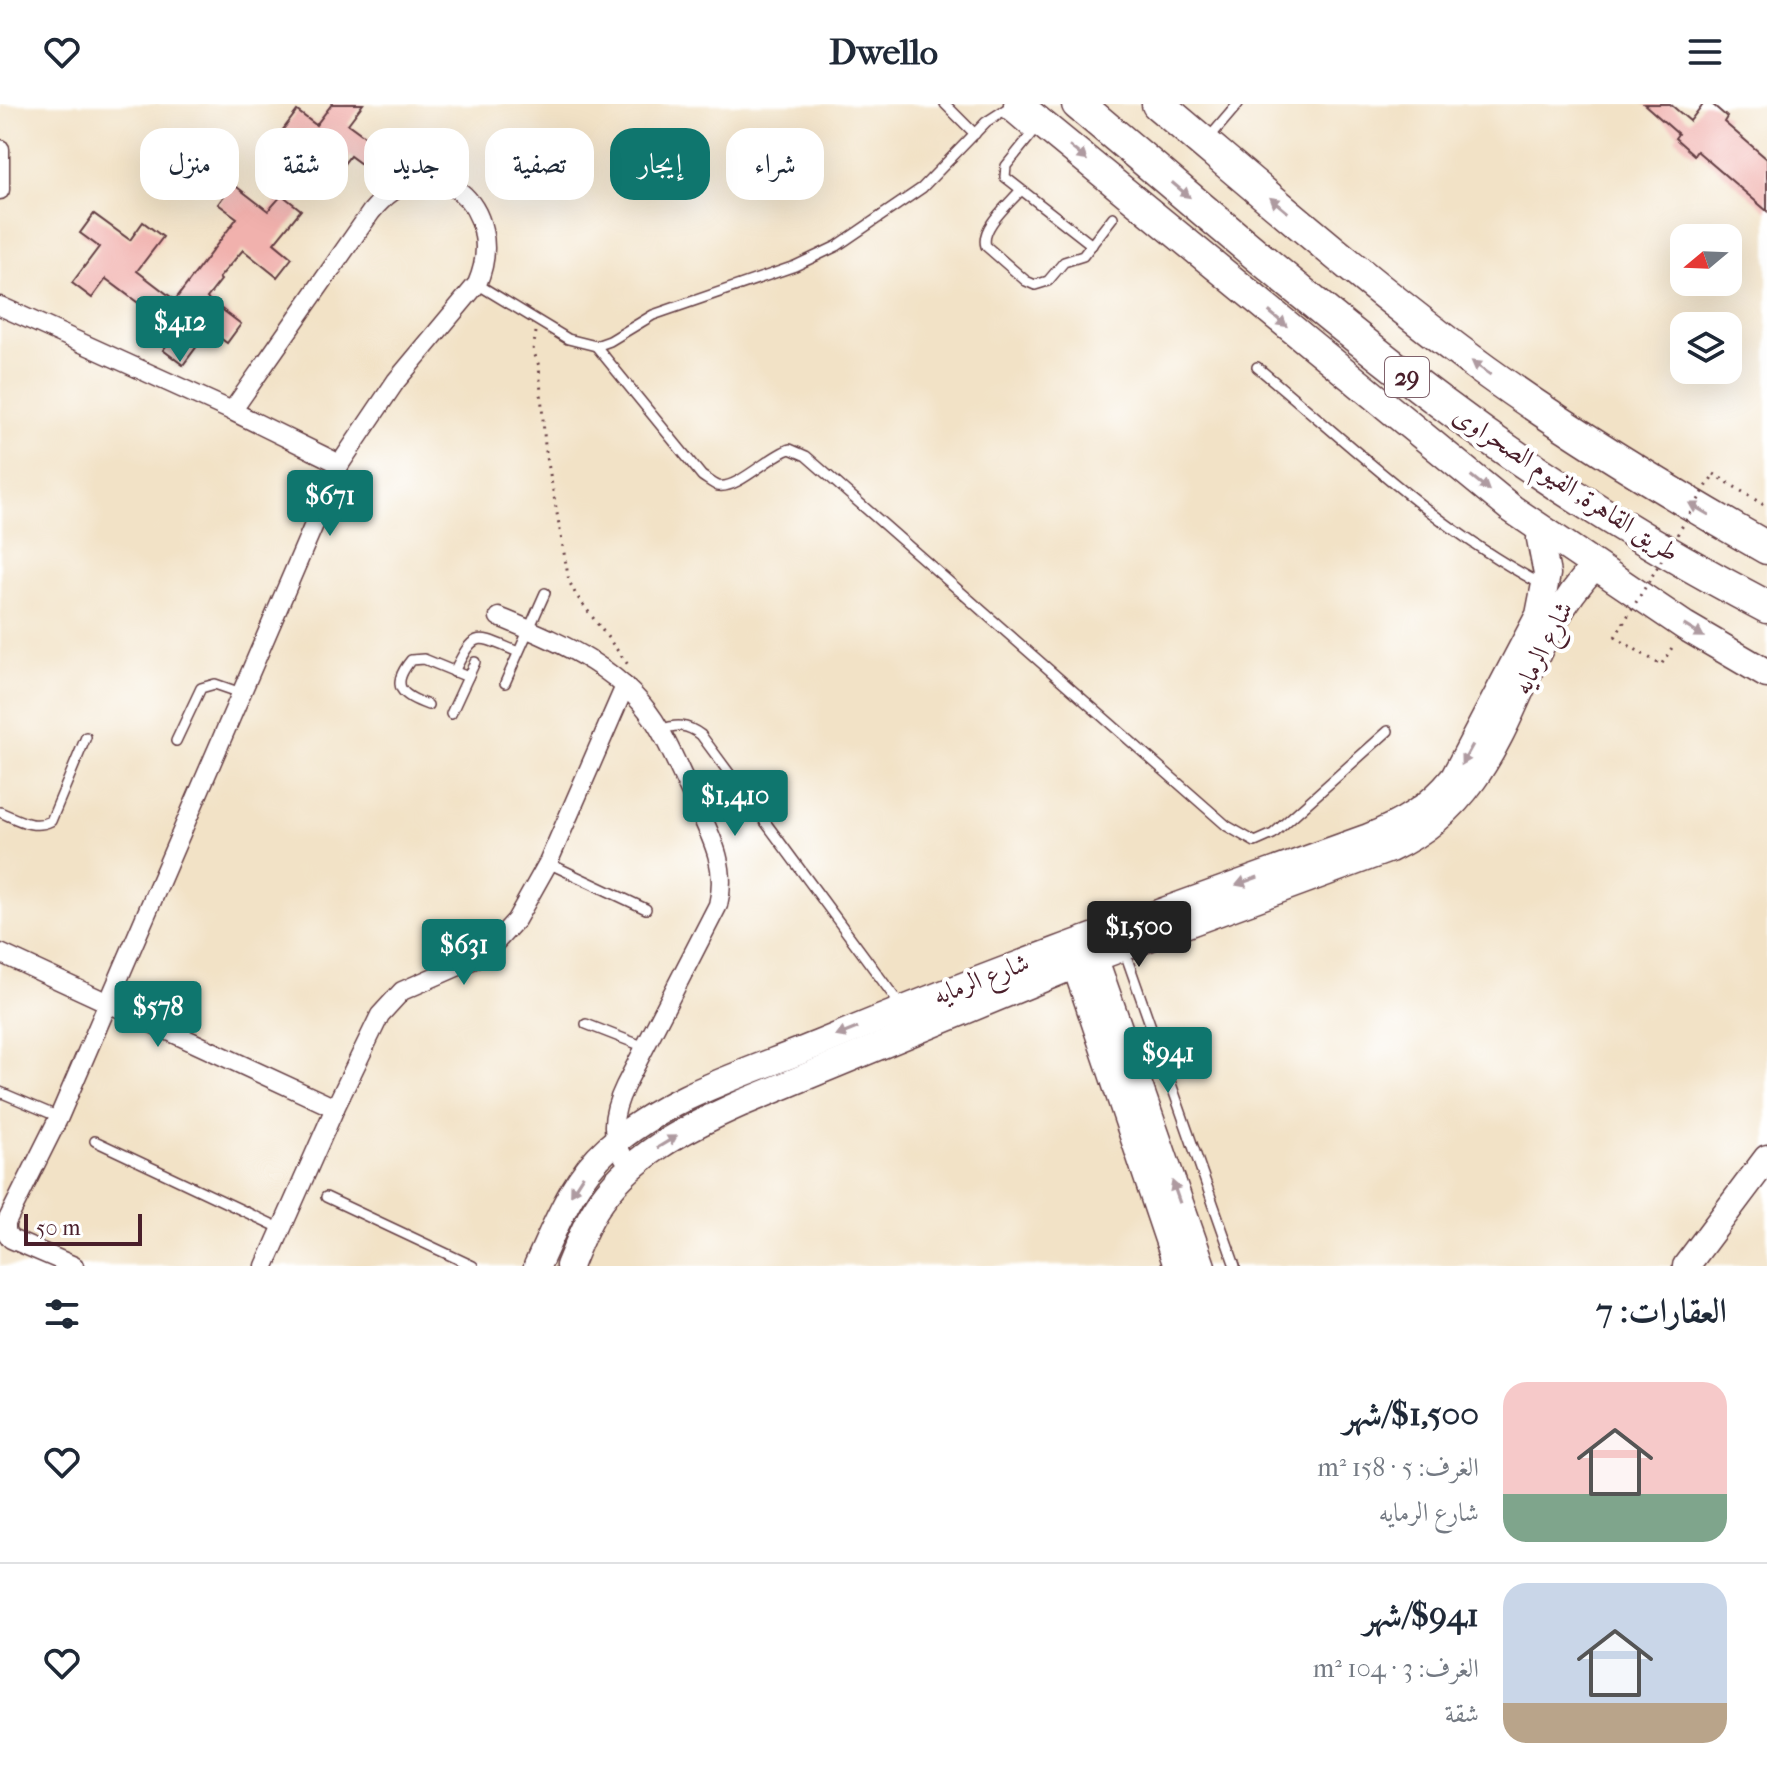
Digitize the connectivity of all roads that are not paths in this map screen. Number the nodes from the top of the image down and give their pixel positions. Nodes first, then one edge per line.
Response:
1 (945, 104) edge
2 (1078, 104) edge
3 (1158, 104) edge
4 (1238, 104) edge
5 (1012, 107) edge
6 (975, 134) junction
7 (1205, 143) junction
8 (0, 149) edge
9 (0, 190) edge
10 (1020, 191) junction
11 (1113, 217) dead end
12 (1092, 245) junction
13 (477, 284) junction
14 (0, 306) edge
15 (596, 346) junction
16 (1257, 367) dead end
17 (232, 411) junction
18 (340, 464) junction
19 (1542, 529) junction
20 (1767, 548) edge
21 (1595, 566) junction
22 (1546, 586) junction
23 (545, 593) dead end
24 (1767, 607) edge
25 (499, 617) dead end
26 (528, 629) junction
27 (518, 652) junction
28 (475, 662) dead end
29 (454, 672) junction
30 (1767, 674) edge
31 (468, 677) junction
32 (505, 683) dead end
33 (625, 686) junction
34 (241, 693) junction
35 (428, 705) dead end
36 (451, 714) dead end
37 (660, 730) junction
38 (1388, 731) dead end
39 (86, 737) dead end
40 (176, 741) dead end
41 (0, 812) edge
42 (548, 863) junction
43 (646, 909) dead end
44 (1120, 938) junction
45 (1082, 952) junction
46 (0, 953) edge
47 (107, 1003) junction
48 (903, 1009) junction
49 (586, 1024) dead end
50 (645, 1047) junction
51 (0, 1092) edge
52 (335, 1108) junction
53 (59, 1117) junction
54 (95, 1141) dead end
55 (616, 1141) junction
56 (1764, 1166) edge
57 (630, 1167) junction
58 (326, 1197) dead end
59 (282, 1229) junction
60 (74, 1266) edge
61 (265, 1266) edge
62 (473, 1266) edge
63 (537, 1266) edge
64 (569, 1266) edge
65 (1177, 1266) edge
66 (1202, 1266) edge
67 (1235, 1266) edge
68 (1686, 1266) edge

1 - 6 lane
2 -> 24 highway, طريق القاهرة, الفيوم الصحراوى / 29
3 - 7 highway, طريق القاهرة, الفيوم الصحراوى / 29
4 - 7 lane
5 - 6 lane
5 - 10 lane
5 -> 19 main road
6 - 15 lane
20 -> 7 highway, طريق القاهرة, الفيوم الصحراوى / 29
8 - 9 street
10 - 12 lane
10 - 12 lane
11 - 12 lane
13 - 15 lane
13 - 17 street
13 - 18 street
14 - 17 street
15 - 38 lane
16 - 22 lane
17 - 18 street
18 - 34 street
19 - 21 main road
19 - 22 street, شارع الرمايه
21 -> 30 main road
21 - 44 street, شارع الرمايه
22 -> 44 street, شارع الرمايه
23 - 26 lane
25 - 26 street
26 - 27 lane
26 - 33 street
27 - 29 lane
27 - 32 lane
28 - 31 lane
29 - 31 lane
29 - 35 lane
31 - 36 lane
33 - 37 street
33 - 42 street
34 - 40 lane
34 - 47 street
37 - 48 lane
37 - 50 street
39 - 41 lane
42 - 43 lane
42 - 52 street
44 - 45 street, شارع الرمايه
44 - 67 lane
45 - 48 street, شارع الرمايه
57 -> 45 street, شارع الرمايه
45 - 65 street
66 -> 45 street
46 - 47 street
47 - 52 street
47 - 53 street
48 -> 55 street, شارع الرمايه
49 - 50 lane
50 - 55 street
51 - 53 lane
52 - 59 street
53 - 60 street
54 - 59 lane
55 - 57 street
55 -> 63 street, شارع الرمايه
56 - 68 street
57 - 64 street, شارع الرمايه
58 - 62 lane
59 - 61 street

